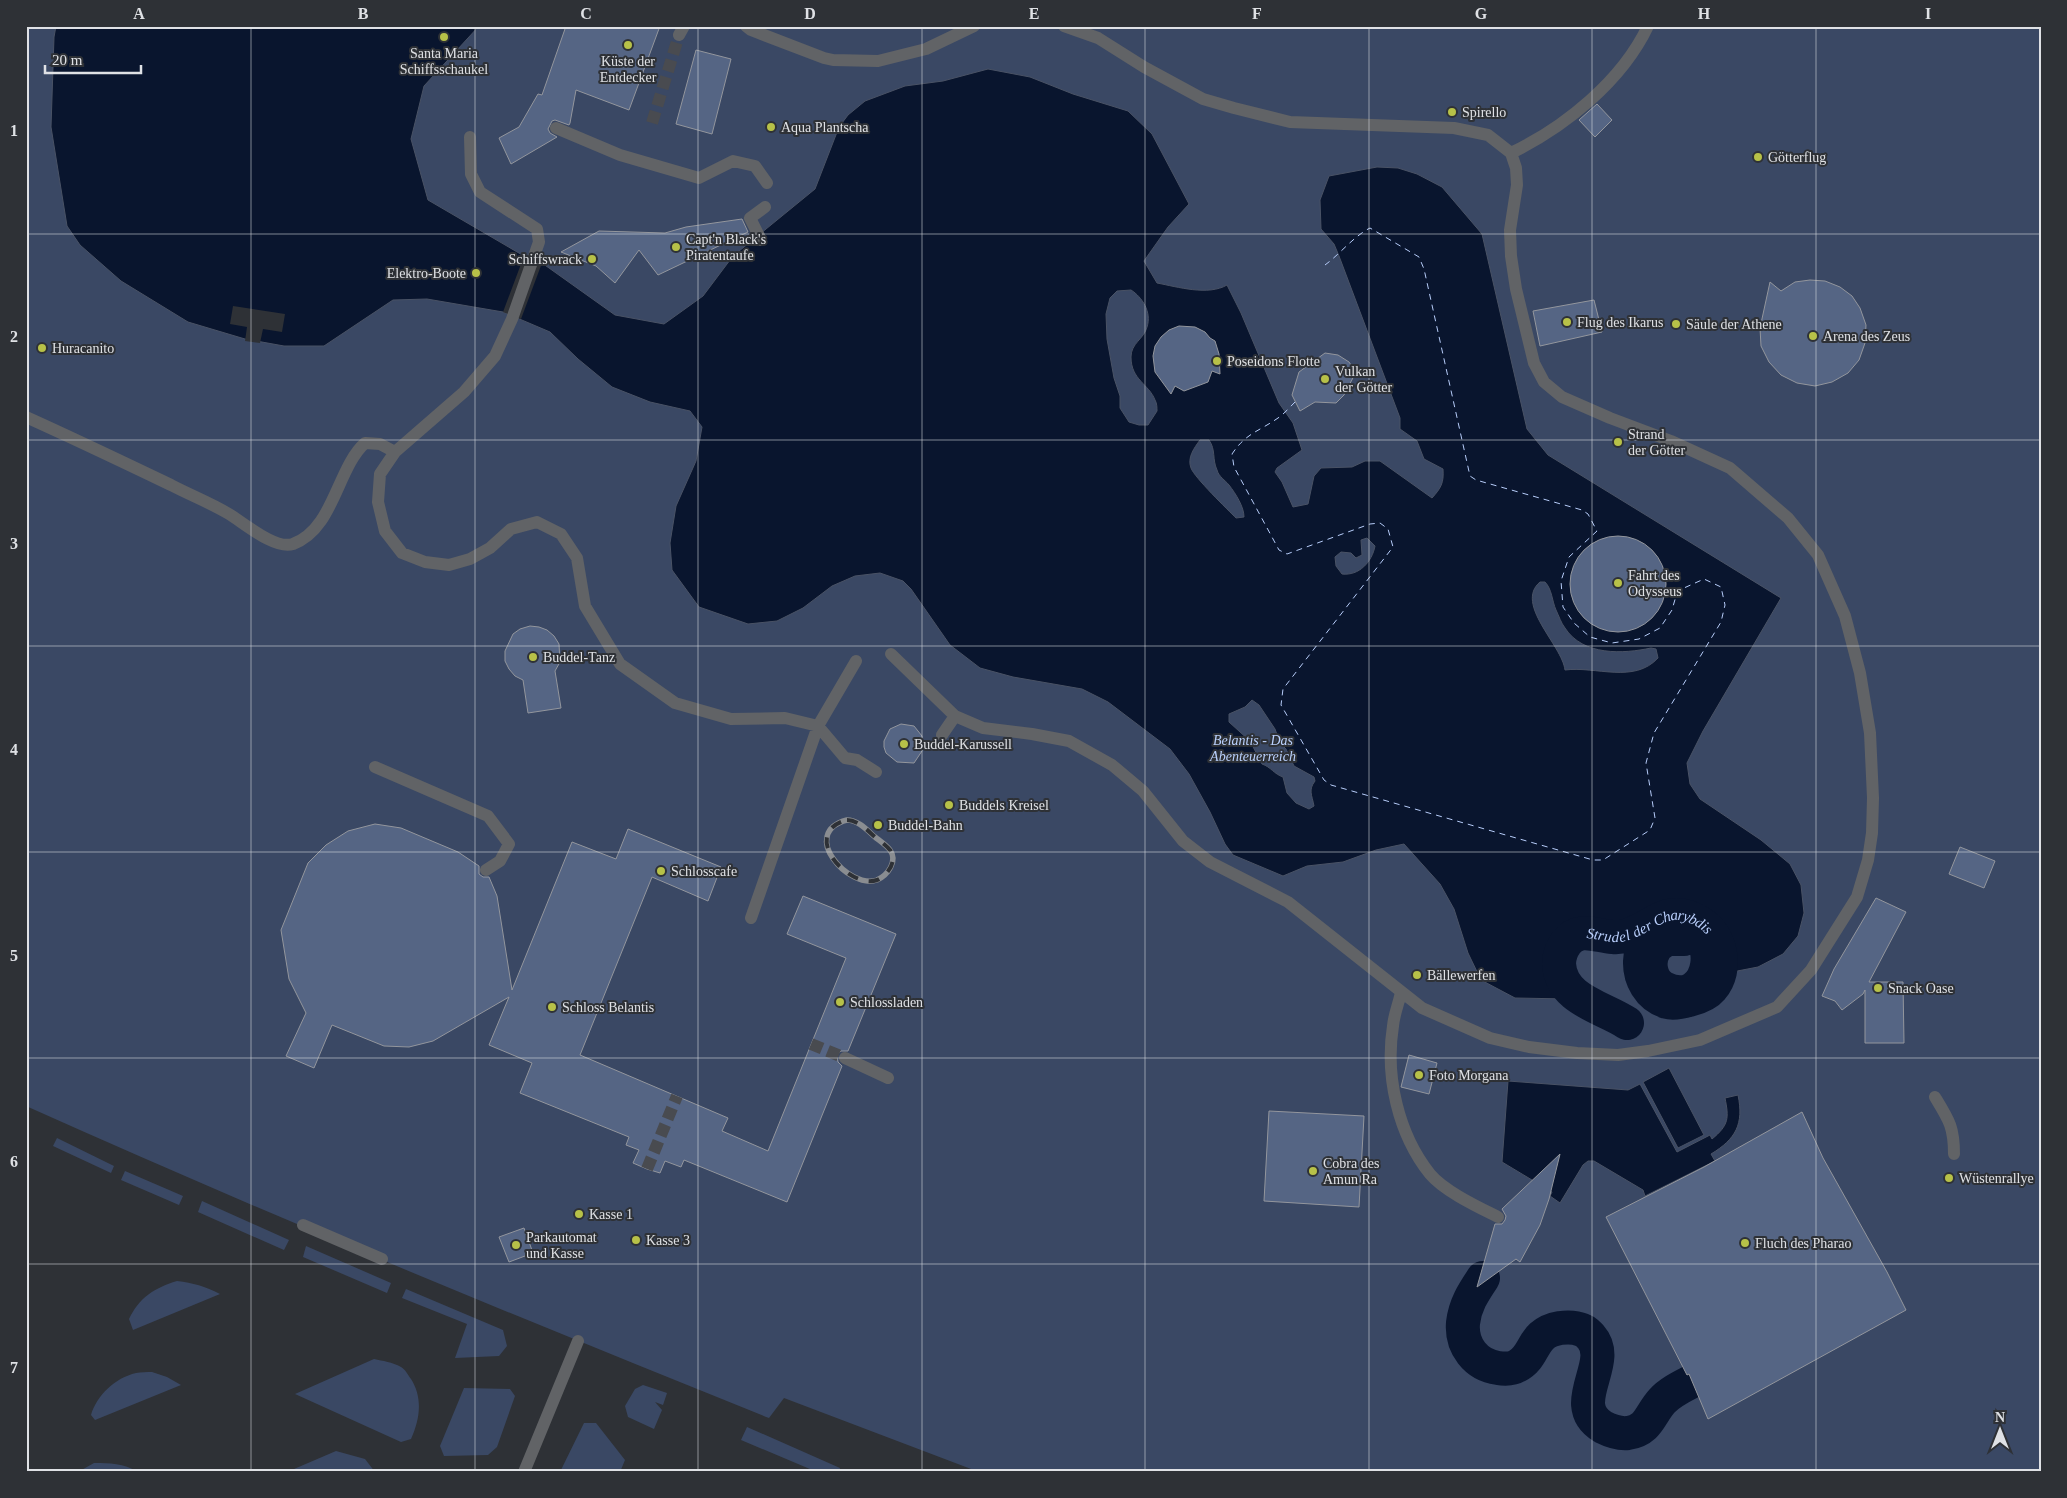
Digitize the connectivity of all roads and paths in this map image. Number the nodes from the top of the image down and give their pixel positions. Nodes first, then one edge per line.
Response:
1 (746, 26) edge
2 (974, 26) edge
3 (1064, 26) edge
4 (1648, 26) edge
5 (556, 128) dead end
6 (470, 137) dead end
7 (1512, 153) junction
8 (767, 183) dead end
9 (765, 207) dead end
10 (761, 240) dead end
11 (26, 417) edge
12 (395, 452) junction
13 (891, 654) dead end
14 (856, 661) dead end
15 (955, 716) junction
16 (818, 726) junction
17 (942, 735) dead end
18 (375, 767) dead end
19 (876, 772) dead end
20 (486, 870) dead end
21 (750, 918) dead end
22 (1401, 992) junction
23 (845, 1058) tunnel mouth
24 (888, 1078) dead end
25 (1935, 1097) dead end
26 (1954, 1154) dead end
27 (1498, 1217) dead end
28 (303, 1225) dead end
29 (382, 1259) dead end
30 (578, 1341) dead end
31 (524, 1472) edge

1 - 2 street
3 - 7 street
4 - 7 street
5 - 8 street
6 - 12 street
7 - 22 street
9 - 10 street
11 - 12 street
12 - 16 street
13 - 15 street
14 - 16 street
15 - 17 street
15 - 22 street
16 - 19 street
16 - 21 street
18 - 20 street
22 - 27 street
23 - 24 street
25 - 26 street
28 - 29 street
30 - 31 street

